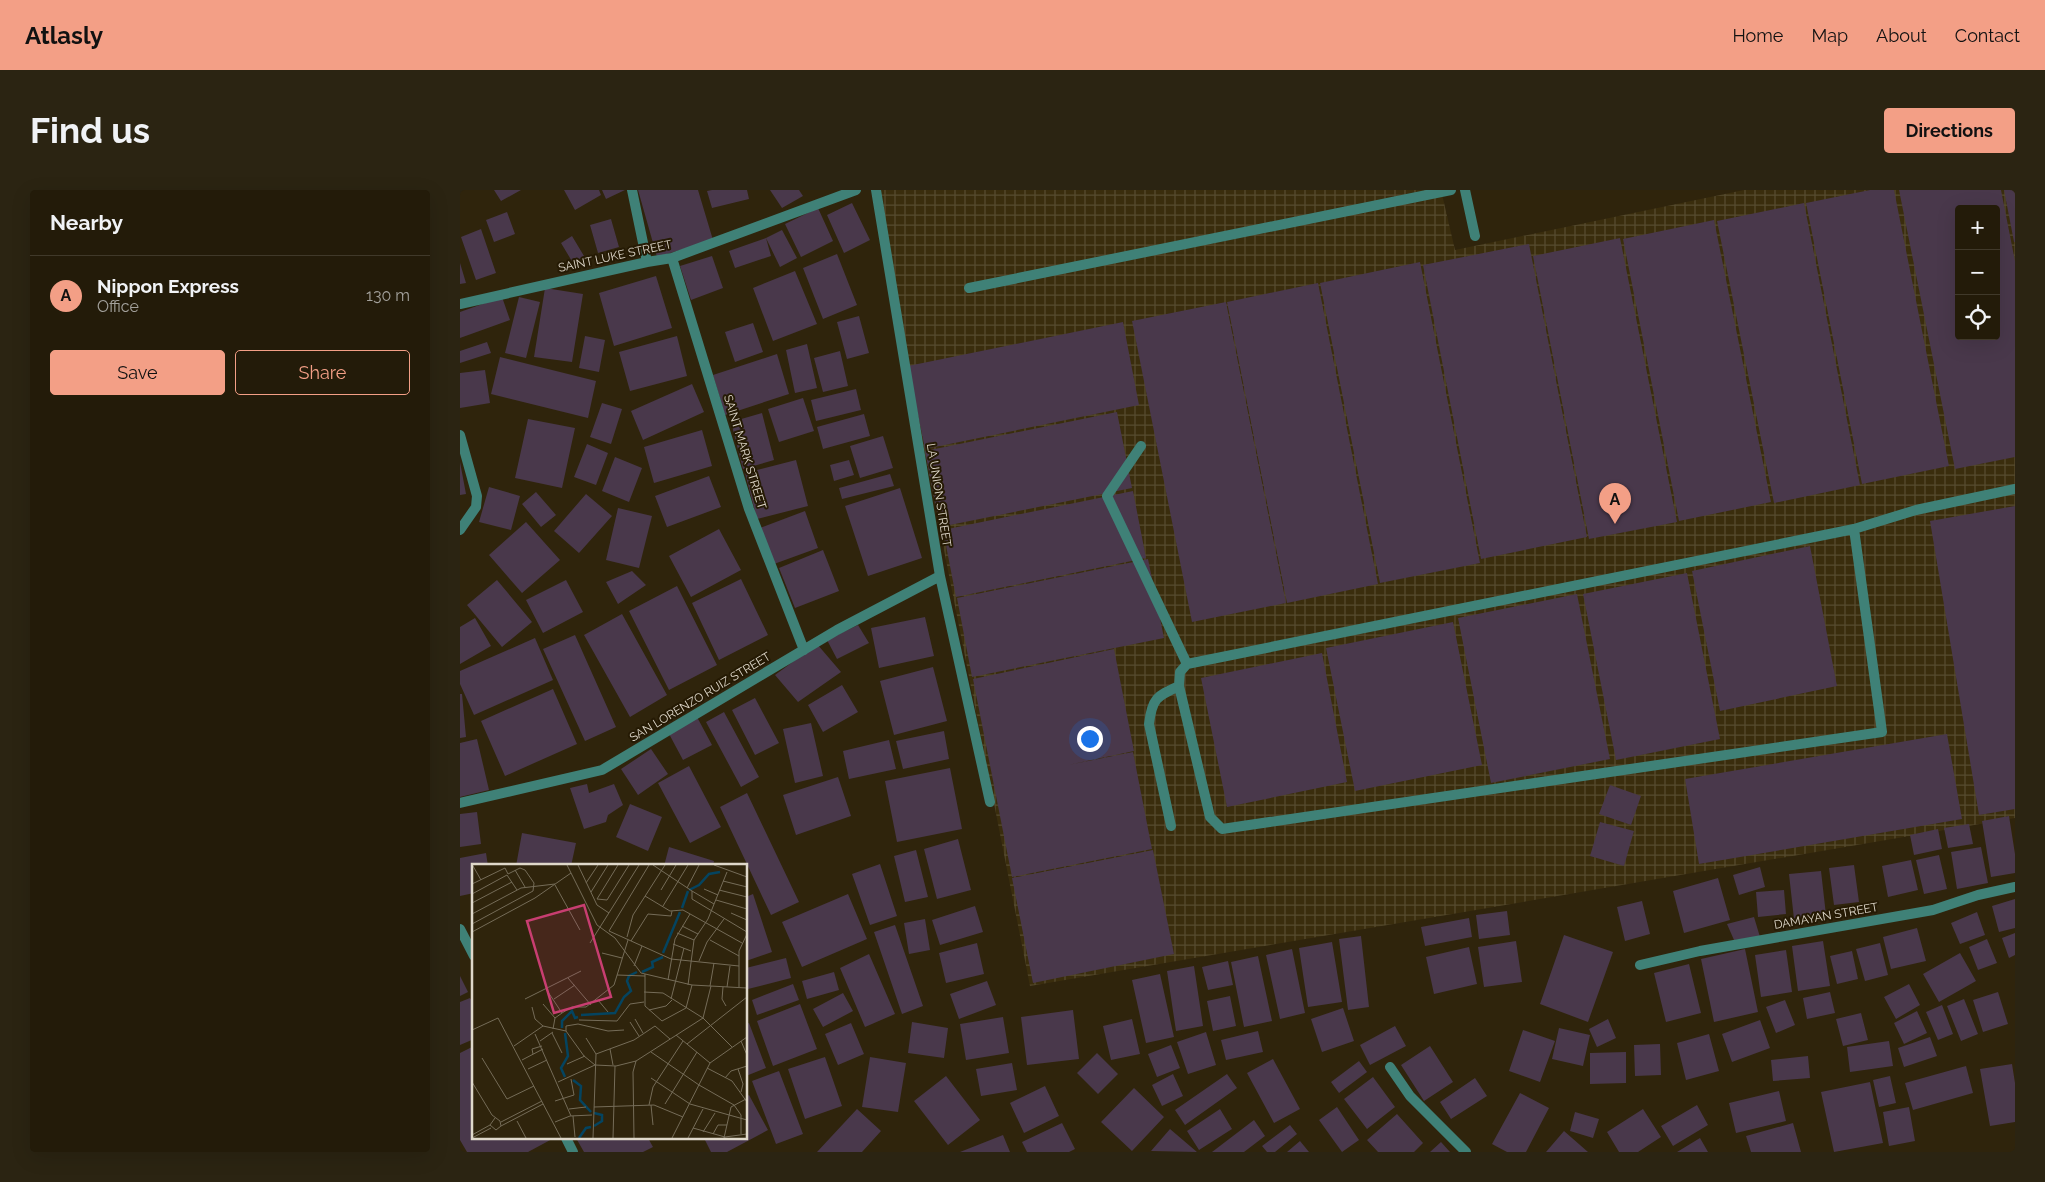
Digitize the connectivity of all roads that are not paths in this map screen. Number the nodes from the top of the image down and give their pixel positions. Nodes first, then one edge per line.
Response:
1 (632, 190) edge
2 (856, 190) edge
3 (876, 190) edge
4 (1451, 190) edge
5 (1465, 190) edge
6 (1475, 236) dead end
7 (672, 258) junction
8 (647, 262) junction
9 (969, 288) dead end
10 (460, 304) edge
11 (460, 435) edge
12 (1141, 446) dead end
13 (2015, 489) edge
14 (1854, 529) junction
15 (460, 530) edge
16 (940, 576) junction
17 (804, 650) junction
18 (1187, 664) junction
19 (1179, 686) junction
20 (990, 802) dead end
21 (460, 803) edge
22 (1171, 826) dead end
23 (2015, 887) edge
24 (461, 935) edge
25 (472, 953) edge
26 (1640, 965) dead end
27 (1390, 1067) dead end
28 (567, 1140) edge
29 (573, 1152) edge
30 (1466, 1152) edge

1 - 8 street
2 - 7 street, SAINT LUKE STREET
3 - 16 street, LA UNION STREET
4 - 9 street
5 - 6 street
7 - 8 street, SAINT LUKE STREET
7 - 17 street, SAINT MARK STREET
8 - 10 street, SAINT LUKE STREET
11 - 15 street
12 - 18 street
13 - 14 street
14 - 18 street
14 - 19 street
16 - 17 street, SAN LORENZO RUIZ STREET
16 - 20 street, LA UNION STREET
17 - 21 street, SAN LORENZO RUIZ STREET
18 - 19 street
19 - 22 street
23 - 26 street, DAMAYAN STREET
24 - 25 street
27 - 30 street
28 - 29 street

